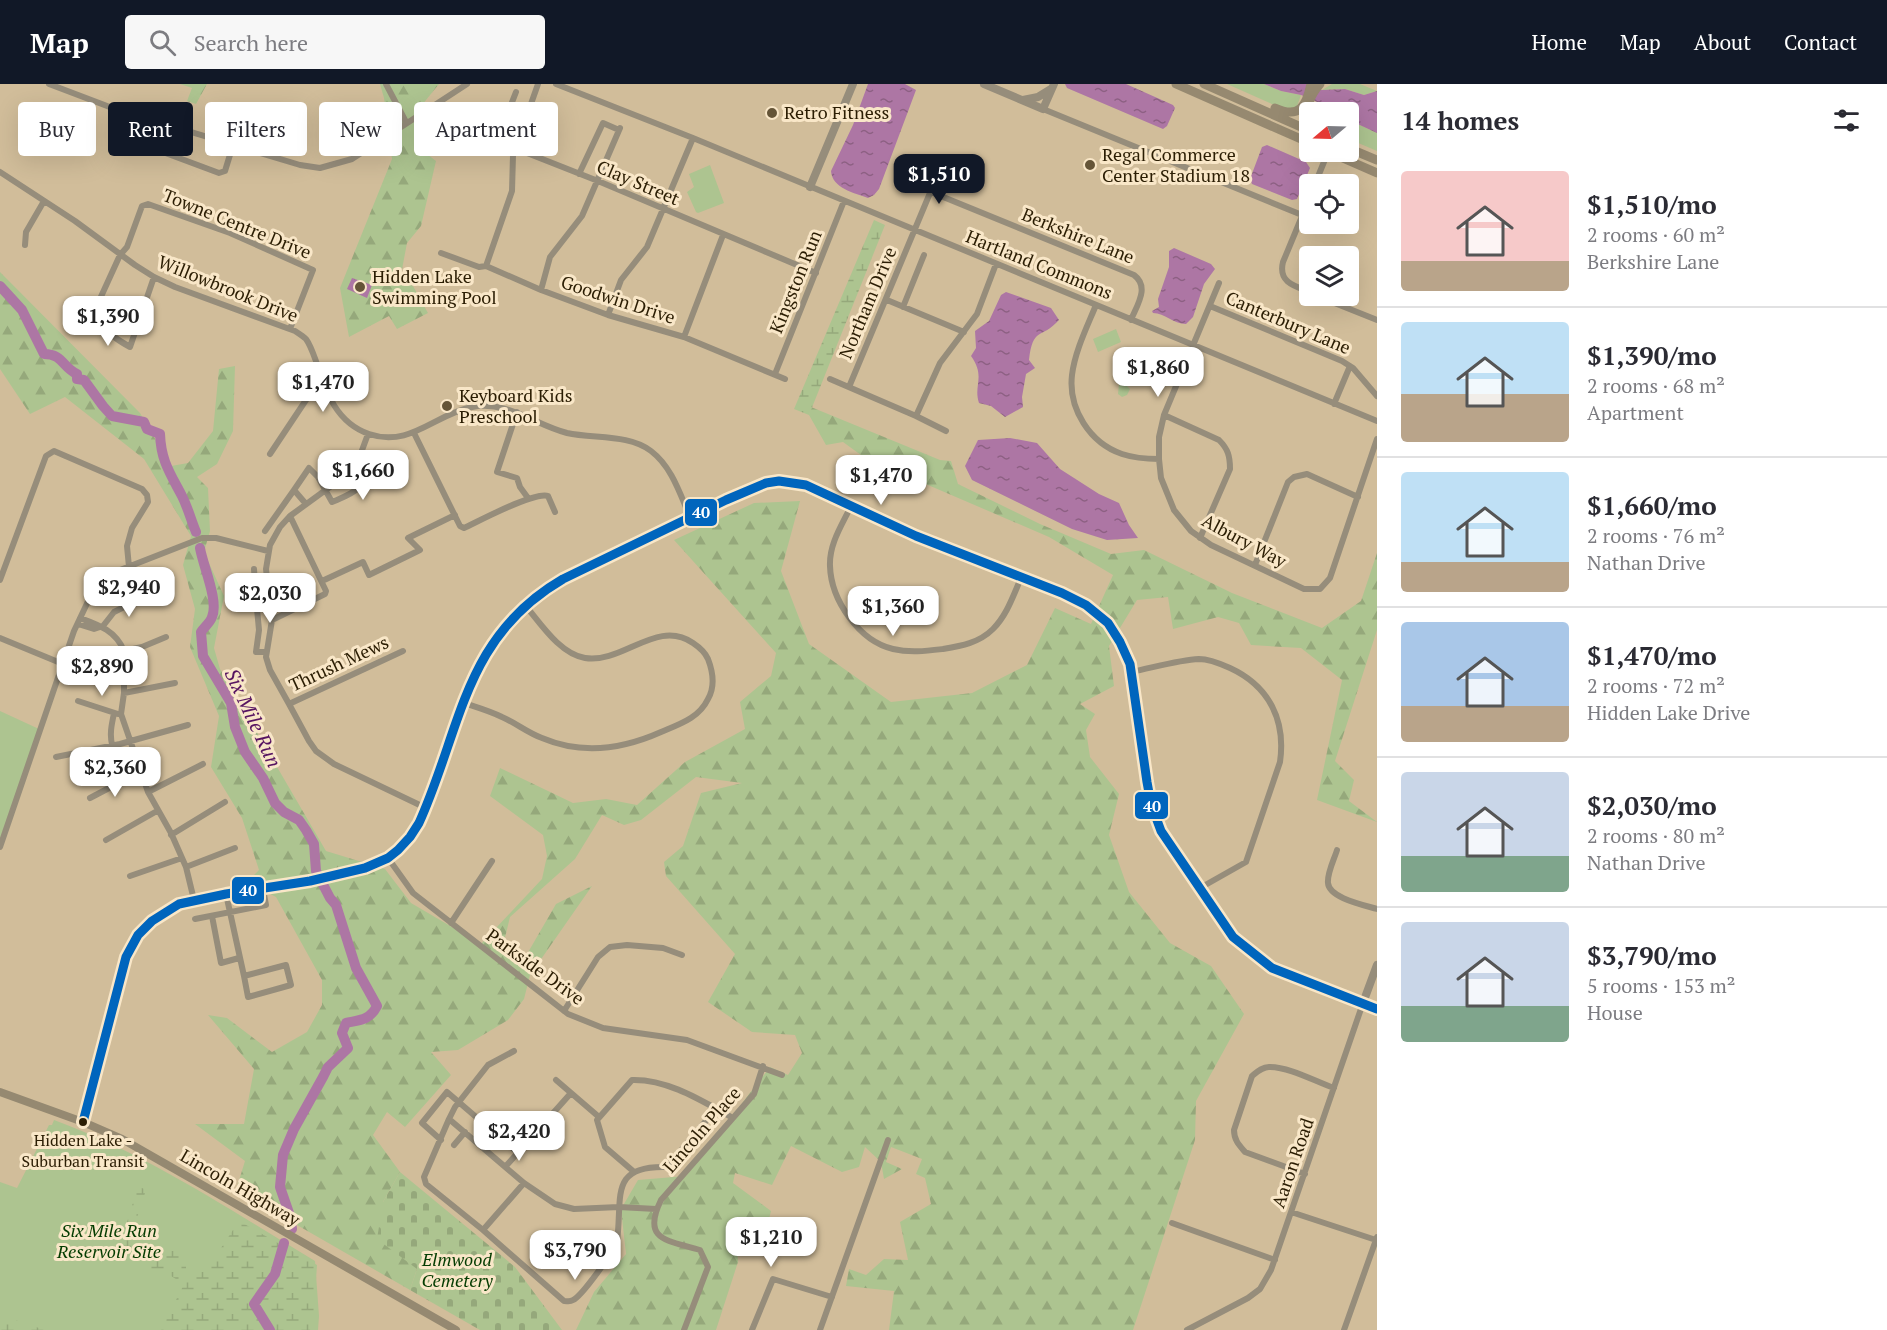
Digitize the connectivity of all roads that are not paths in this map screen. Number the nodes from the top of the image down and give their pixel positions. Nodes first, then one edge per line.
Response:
1 (49, 84) edge
2 (386, 84) edge
3 (467, 84) edge
4 (538, 84) edge
5 (556, 84) edge
6 (852, 84) edge
7 (984, 84) edge
8 (1176, 84) edge
9 (1204, 84) edge
10 (1315, 86) edge
11 (1053, 87) edge
12 (516, 92) dead end
13 (1224, 93) junction
14 (1023, 100) junction
15 (512, 102) edge
16 (532, 102) edge
17 (1308, 102) edge
18 (108, 105) edge
19 (1043, 109) junction
20 (1299, 111) edge
21 (406, 122) junction
22 (1299, 125) edge
23 (693, 138) junction
24 (1299, 138) edge
25 (1359, 153) edge
26 (173, 156) edge
27 (229, 156) edge
28 (269, 156) edge
29 (514, 156) edge
30 (534, 156) edge
31 (1377, 160) edge
32 (1353, 162) edge
33 (940, 169) dead end
34 (0, 172) edge
35 (1377, 172) edge
36 (579, 174) junction
37 (598, 181) junction
38 (810, 188) junction
39 (931, 192) junction
40 (44, 201) junction
41 (844, 201) junction
42 (663, 210) junction
43 (1299, 214) edge
44 (1299, 222) edge
45 (915, 231) junction
46 (723, 235) junction
47 (25, 245) dead end
48 (441, 253) dead end
49 (120, 255) junction
50 (924, 255) dead end
51 (996, 264) junction
52 (486, 266) junction
53 (816, 273) junction
54 (154, 277) junction
55 (1219, 283) dead end
56 (1299, 288) edge
57 (541, 290) junction
58 (887, 300) junction
59 (1096, 305) junction
60 (1210, 306) junction
61 (1342, 306) edge
62 (903, 307) junction
63 (608, 315) junction
64 (1131, 320) junction
65 (1377, 320) edge
66 (290, 329) junction
67 (964, 332) junction
68 (684, 338) junction
69 (1194, 345) junction
70 (1350, 366) junction
71 (775, 375) junction
72 (785, 379) dead end
73 (830, 379) dead end
74 (849, 387) junction
75 (324, 388) junction
76 (1377, 396) edge
77 (1334, 404) junction
78 (517, 412) junction
79 (1164, 415) junction
80 (916, 416) junction
81 (1377, 421) edge
82 (946, 431) dead end
83 (368, 434) junction
84 (414, 434) junction
85 (1377, 440) edge
86 (270, 454) dead end
87 (357, 459) junction
88 (1158, 459) junction
89 (294, 490) junction
90 (326, 490) junction
91 (1358, 497) junction
92 (528, 498) junction
93 (306, 504) junction
94 (851, 506) junction
95 (555, 512) dead end
96 (455, 515) junction
97 (290, 516) junction
98 (690, 517) junction
99 (265, 531) dead end
100 (1200, 538) junction
101 (268, 551) junction
102 (1255, 565) junction
103 (129, 567) junction
104 (254, 569) dead end
105 (1021, 578) junction
106 (0, 580) edge
107 (322, 581) junction
108 (146, 596) dead end
109 (269, 596) junction
110 (256, 598) junction
111 (525, 605) junction
112 (272, 620) junction
113 (79, 621) junction
114 (103, 626) junction
115 (166, 637) dead end
116 (0, 638) edge
117 (124, 651) junction
118 (403, 651) dead end
119 (266, 652) junction
120 (84, 655) dead end
121 (63, 664) junction
122 (124, 664) junction
123 (1131, 672) junction
124 (175, 683) dead end
125 (124, 693) junction
126 (78, 701) dead end
127 (464, 703) junction
128 (289, 704) junction
129 (118, 714) junction
130 (188, 725) dead end
131 (129, 742) junction
132 (112, 746) junction
133 (56, 757) dead end
134 (203, 764) dead end
135 (141, 775) junction
136 (130, 777) junction
137 (148, 792) junction
138 (90, 798) dead end
139 (225, 802) dead end
140 (426, 808) junction
141 (158, 811) junction
142 (171, 835) junction
143 (106, 840) dead end
144 (0, 847) edge
145 (235, 848) dead end
146 (1337, 850) dead end
147 (182, 858) junction
148 (387, 858) junction
149 (492, 861) dead end
150 (186, 867) junction
151 (130, 876) dead end
152 (1200, 888) junction
153 (263, 889) junction
154 (226, 894) junction
155 (194, 900) junction
156 (1377, 909) edge
157 (230, 912) junction
158 (212, 916) junction
159 (195, 919) dead end
160 (451, 923) junction
161 (682, 955) dead end
162 (239, 958) junction
163 (1377, 965) edge
164 (244, 976) junction
165 (1363, 1003) junction
166 (1377, 1009) edge
167 (564, 1011) junction
168 (514, 1051) dead end
169 (763, 1066) junction
170 (782, 1074) dead end
171 (556, 1080) dead end
172 (1334, 1088) junction
173 (0, 1092) edge
174 (571, 1093) junction
175 (460, 1102) junction
176 (716, 1109) junction
177 (600, 1117) junction
178 (733, 1118) junction
179 (450, 1119) junction
180 (83, 1122) junction
181 (465, 1132) junction
182 (441, 1140) junction
183 (888, 1140) dead end
184 (454, 1145) dead end
185 (518, 1153) junction
186 (506, 1166) junction
187 (633, 1171) junction
188 (1305, 1174) junction
189 (524, 1183) junction
190 (619, 1207) junction
191 (656, 1209) junction
192 (1291, 1212) junction
193 (1172, 1223) dead end
194 (483, 1230) junction
195 (1377, 1238) edge
196 (1275, 1260) junction
197 (832, 1297) junction
198 (456, 1330) edge
199 (684, 1330) edge
200 (752, 1330) edge
201 (820, 1330) edge
202 (1186, 1330) edge
203 (1344, 1330) edge

1 - 18 street
2 - 21 street
3 - 21 street
4 - 16 street
5 - 23 street, Hartland Commons
6 - 38 street
7 - 14 street
8 - 24 highway
9 - 13 highway
10 - 17 highway
11 - 14 street
11 - 19 street
12 - 15 street
13 - 20 highway
13 - 22 highway
14 - 19 street
19 - 43 street
21 - 28 street
23 - 38 street, Hartland Commons
23 - 42 street
25 - 31 highway
26 - 27 street
29 - 52 street
30 - 36 street, Clay Street
32 - 35 highway
33 - 39 street, Northam Drive
34 - 40 street, Willowbrook Drive
36 - 37 street, Clay Street
36 - 37 street
37 - 42 street, Clay Street
37 - 57 street
38 - 41 street, Hartland Commons
39 - 45 street, Northam Drive
39 - 64 street, Berkshire Lane
40 - 47 street
40 - 49 street, Willowbrook Drive
41 - 45 street, Hartland Commons
41 - 53 street, Kingston Run
42 - 46 street, Clay Street
42 - 63 street
44 - 56 street
45 - 51 street, Hartland Commons
45 - 58 street, Northam Drive
46 - 53 street, Clay Street
46 - 68 street
48 - 52 street, Goodwin Drive
49 - 54 street, Willowbrook Drive
49 - 54 street
49 - 66 street, Towne Centre Drive
50 - 62 street
51 - 59 street, Hartland Commons
51 - 67 street
52 - 57 street, Goodwin Drive
53 - 71 street, Kingston Run
54 - 66 street, Willowbrook Drive
55 - 60 street, Albury Way
57 - 63 street, Goodwin Drive
58 - 62 street
58 - 74 street, Northam Drive
59 - 64 street, Hartland Commons
59 - 88 street
60 - 69 street, Albury Way
60 - 70 street, Canterbury Lane
61 - 65 street
62 - 67 street
63 - 68 street, Goodwin Drive
64 - 69 street, Hartland Commons
66 - 75 street, Willowbrook Drive
67 - 80 street
68 - 71 street, Goodwin Drive
69 - 77 street, Hartland Commons
69 - 79 street, Albury Way
70 - 76 street, Canterbury Lane
70 - 77 street
71 - 72 street, Goodwin Drive
73 - 74 street
74 - 80 street
75 - 83 street, Willowbrook Drive
75 - 86 street
77 - 81 street, Hartland Commons
78 - 84 street
78 - 92 street
78 - 98 street
79 - 88 street, Albury Way
79 - 100 street
80 - 82 street
83 - 84 street
83 - 87 street
84 - 96 street
85 - 91 street, Albury Way
87 - 90 street
87 - 90 street
88 - 100 street, Albury Way
89 - 90 street
89 - 93 street
89 - 99 street
90 - 93 street
91 - 102 street
91 - 102 street, Albury Way
92 - 95 street
92 - 96 street
93 - 97 street
94 - 98 street
94 - 105 street
94 - 105 street
96 - 107 street
97 - 101 street
97 - 107 street
98 - 111 street
100 - 102 street, Albury Way
101 - 103 street
101 - 109 street
103 - 106 street
103 - 113 street
104 - 110 street
105 - 123 street
107 - 112 street
108 - 114 street
109 - 110 street
109 - 112 street
110 - 119 street
111 - 127 street
111 - 127 street
112 - 119 street
113 - 114 street
113 - 121 street
114 - 117 street
115 - 117 street
116 - 121 street
117 - 122 street
118 - 128 street, Thrush Mews
119 - 128 street
120 - 122 street
121 - 144 street
122 - 125 street
123 - 152 street
123 - 152 street
124 - 125 street
125 - 129 street
126 - 129 street
127 - 140 street
128 - 140 street
129 - 131 street
129 - 132 street
130 - 131 street
131 - 132 street
131 - 135 street
132 - 133 street
132 - 136 street
134 - 137 street
135 - 136 street
135 - 137 street
136 - 138 street
137 - 141 street
139 - 142 street
140 - 148 street
141 - 142 street
141 - 143 street
142 - 147 street
145 - 150 street
146 - 156 street
147 - 150 street
147 - 151 street
148 - 153 street
148 - 160 street, Parkside Drive
149 - 160 street
150 - 155 street
152 - 165 street
153 - 154 street
153 - 157 street
154 - 155 street
154 - 157 street
155 - 180 street
157 - 158 street
157 - 162 street
158 - 159 street
158 - 162 street
160 - 167 street, Parkside Drive
161 - 167 street
162 - 164 street
163 - 165 street, Aaron Road
164 - 164 street
165 - 166 street
165 - 172 street, Aaron Road
167 - 169 street, Parkside Drive
168 - 175 street
169 - 170 street, Parkside Drive
169 - 178 street, Lincoln Place
171 - 174 street
172 - 188 street, Aaron Road
172 - 188 street
173 - 180 main road, Lincoln Highway
174 - 177 street
174 - 185 street
175 - 179 street
175 - 182 street
175 - 185 street
176 - 177 street
176 - 178 street
176 - 187 street
177 - 187 street
178 - 191 street, Lincoln Place
179 - 181 street
179 - 182 street
180 - 198 main road, Lincoln Highway
181 - 184 street
181 - 186 street
182 - 194 street
183 - 197 street
185 - 186 street
186 - 189 street
187 - 190 street
188 - 192 street, Aaron Road
189 - 190 street
189 - 194 street
190 - 191 street
190 - 194 street
191 - 199 street
192 - 195 street
192 - 196 street, Aaron Road
193 - 196 street
195 - 203 street
196 - 202 street, Aaron Road
197 - 200 street
197 - 201 street

